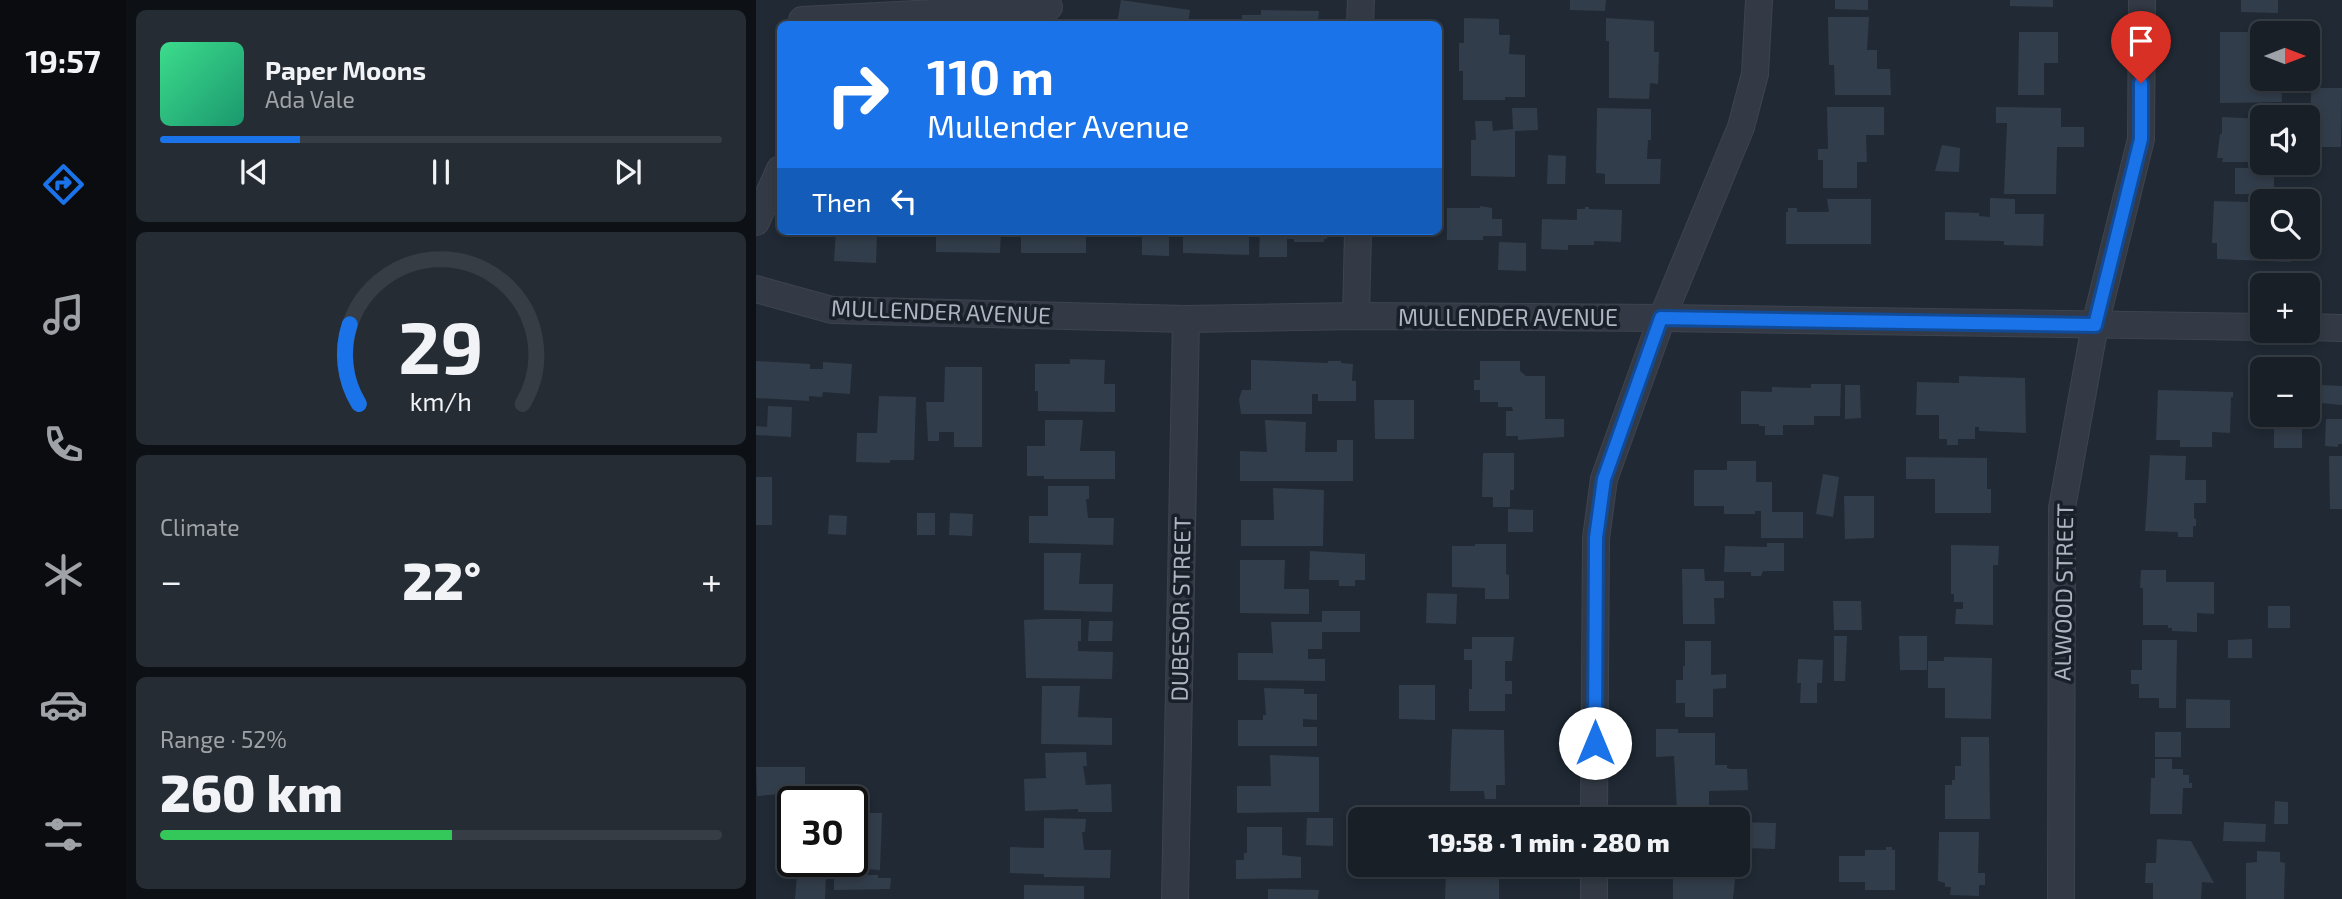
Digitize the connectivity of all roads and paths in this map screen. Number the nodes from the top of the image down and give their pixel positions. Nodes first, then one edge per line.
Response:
1 (1361, 0) edge
2 (1759, 0) edge
3 (2143, 0) edge
4 (1049, 7) dead end
5 (802, 15) edge
6 (1360, 21) edge
7 (777, 176) edge
8 (756, 222) edge
9 (1358, 235) edge
10 (756, 289) edge
11 (1356, 316) junction
12 (1661, 318) junction
13 (1186, 319) junction
14 (2095, 325) junction
15 (2250, 327) edge
16 (2320, 327) edge
17 (2342, 328) edge
18 (1594, 807) edge
19 (1594, 877) edge
20 (1175, 899) edge
21 (1594, 899) edge
22 (2061, 899) edge

1 - 6 street
2 - 12 street
3 - 14 street, ALWOOD STREET
4 - 5 street
7 - 8 street
9 - 11 street
10 - 13 street, MULLENDER AVENUE
11 - 12 street, MULLENDER AVENUE
11 - 13 street, MULLENDER AVENUE
12 - 14 street, MULLENDER AVENUE
12 - 18 street
13 - 20 street, DUBESOR STREET
14 - 15 street, MULLENDER AVENUE
14 - 22 street, ALWOOD STREET
16 - 17 street
19 - 21 street

